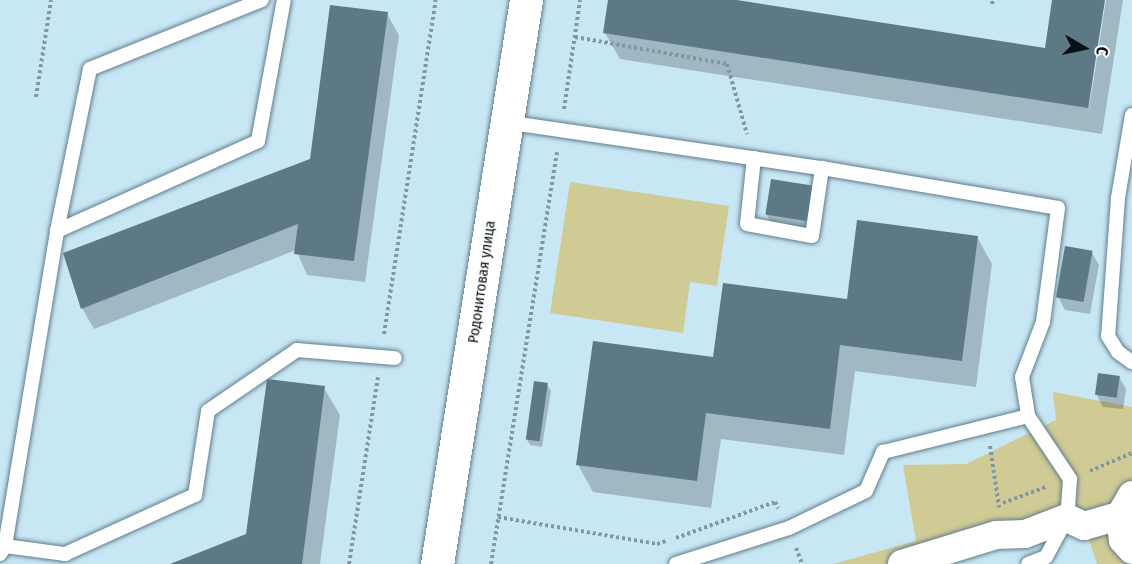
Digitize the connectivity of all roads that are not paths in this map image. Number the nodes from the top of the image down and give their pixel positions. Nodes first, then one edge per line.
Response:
1 (262, 0) edge
2 (284, 0) edge
3 (526, 0) edge
4 (1132, 115) edge
5 (505, 122) junction
6 (754, 158) junction
7 (1128, 167) edge
8 (822, 168) junction
9 (57, 231) junction
10 (388, 357) road end
11 (1132, 362) edge
12 (1028, 416) junction
13 (1126, 506) edge
14 (1067, 518) junction
15 (3, 550) edge
16 (1132, 550) edge
17 (437, 564) edge
18 (676, 564) edge
19 (903, 564) edge
20 (1028, 564) edge

1 - 9 lane
2 - 9 lane
3 - 5 street, Родонитовая улица
4 - 7 lane
5 - 6 lane
5 - 17 street, Родонитовая улица
6 - 8 lane
6 - 8 lane
7 - 11 lane
8 - 12 lane
9 - 15 lane
10 - 15 lane
12 - 14 lane
12 - 18 lane
13 - 14 street
13 - 16 street
14 - 19 street
14 - 20 lane

